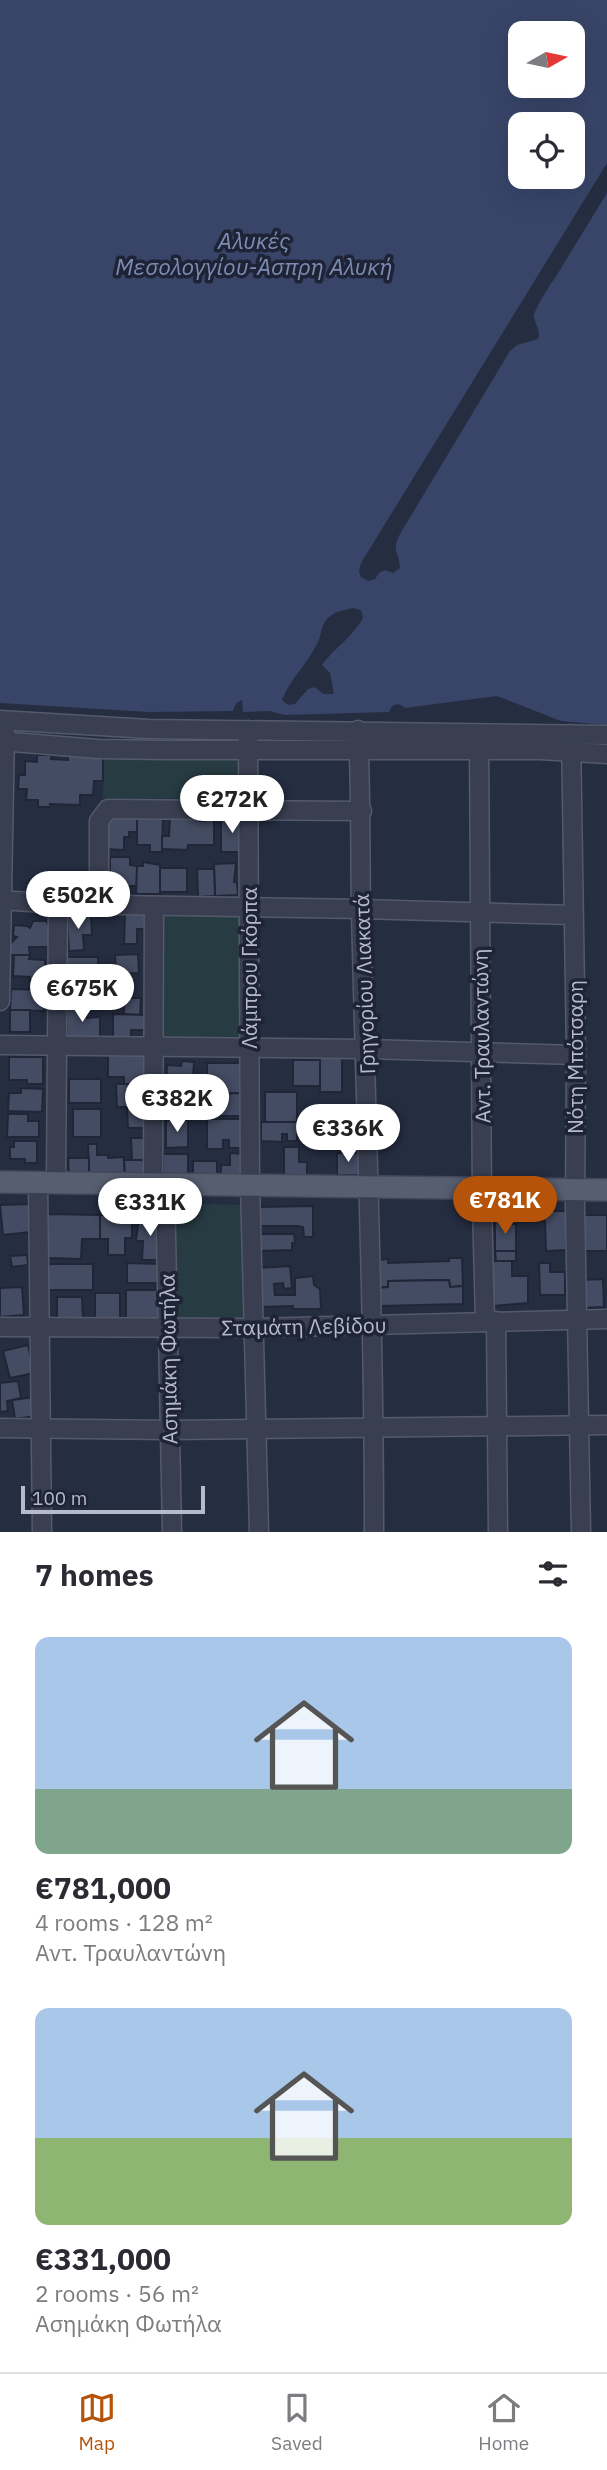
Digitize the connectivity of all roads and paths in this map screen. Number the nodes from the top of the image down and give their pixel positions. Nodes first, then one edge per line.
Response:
1 (2, 720) edge
2 (248, 730) junction
3 (358, 730) junction
4 (478, 732) junction
5 (607, 735) edge
6 (2, 741) edge
7 (571, 743) junction
8 (248, 750) junction
9 (359, 750) junction
10 (479, 750) junction
11 (607, 754) edge
12 (248, 811) junction
13 (362, 811) junction
14 (1, 900) edge
15 (58, 904) junction
16 (99, 905) junction
17 (154, 905) junction
18 (248, 907) junction
19 (361, 909) junction
20 (479, 912) junction
21 (573, 915) junction
22 (0, 1001) edge
23 (0, 1045) edge
24 (57, 1046) junction
25 (154, 1047) junction
26 (249, 1049) junction
27 (366, 1049) junction
28 (482, 1053) junction
29 (576, 1055) junction
30 (0, 1182) edge
31 (47, 1183) junction
32 (159, 1185) junction
33 (250, 1186) junction
34 (369, 1188) junction
35 (482, 1188) junction
36 (575, 1189) junction
37 (607, 1190) edge
38 (607, 1319) edge
39 (577, 1320) junction
40 (491, 1321) junction
41 (372, 1325) junction
42 (0, 1327) edge
43 (40, 1327) junction
44 (167, 1328) junction
45 (254, 1328) junction
46 (607, 1425) edge
47 (579, 1426) junction
48 (497, 1427) junction
49 (0, 1428) edge
50 (41, 1429) junction
51 (256, 1429) junction
52 (374, 1429) junction
53 (170, 1430) junction
54 (42, 1532) edge
55 (172, 1532) edge
56 (259, 1532) edge
57 (374, 1532) edge
58 (498, 1532) edge
59 (581, 1532) edge

1 - 2 street
1 - 6 street
2 - 3 street
2 - 8 street, Λάμπρου Γκόρπα
3 - 4 street
3 - 9 street, Γρηγορίου Λιακατά
4 - 7 street
4 - 10 street, Αντ. Τραυλαντώνη
5 - 7 street
6 - 8 street
6 - 14 street
7 - 10 street
7 - 11 street
7 - 21 street, Νότη Μπότσαρη
8 - 9 street
8 - 12 street, Λάμπρου Γκόρπα
9 - 10 street
9 - 13 street, Γρηγορίου Λιακατά
10 - 20 street, Αντ. Τραυλαντώνη
12 - 13 street
12 - 16 street
12 - 18 street, Λάμπρου Γκόρπα
13 - 19 street, Γρηγορίου Λιακατά
14 - 15 street
14 - 22 street
15 - 16 street
15 - 24 street
16 - 17 street
17 - 18 street
17 - 25 street, Ασημάκη Φωτήλα
18 - 19 street
18 - 26 street, Λάμπρου Γκόρπα
19 - 20 street
19 - 27 street, Γρηγορίου Λιακατά
20 - 21 street
20 - 28 street, Αντ. Τραυλαντώνη
21 - 29 street, Νότη Μπότσαρη
23 - 24 street
24 - 25 street
24 - 31 street
25 - 26 street
25 - 32 street, Ασημάκη Φωτήλα
26 - 27 street
26 - 33 street, Λάμπρου Γκόρπα
27 - 28 street
27 - 34 street, Γρηγορίου Λιακατά
28 - 29 street
28 - 35 street, Αντ. Τραυλαντώνη
29 - 36 street, Νότη Μπότσαρη
30 - 31 main road
31 - 32 main road
31 - 43 street
32 - 33 main road
32 - 44 street, Ασημάκη Φωτήλα
33 - 34 main road
33 - 45 street, Λάμπρου Γκόρπα
34 - 35 main road
34 - 41 street, Γρηγορίου Λιακατά
35 - 36 main road
35 - 40 street, Αντ. Τραυλαντώνη
36 - 37 main road
36 - 39 street, Νότη Μπότσαρη
38 - 39 street, Σταμάτη Λεβίδου
39 - 40 street, Σταμάτη Λεβίδου
39 - 47 street, Νότη Μπότσαρη
40 - 41 street, Σταμάτη Λεβίδου
40 - 48 street, Αντ. Τραυλαντώνη
41 - 45 street, Σταμάτη Λεβίδου
41 - 52 street, Γρηγορίου Λιακατά
42 - 43 street, Σταμάτη Λεβίδου
43 - 44 street, Σταμάτη Λεβίδου
43 - 50 street
44 - 45 street, Σταμάτη Λεβίδου
44 - 53 street, Ασημάκη Φωτήλα
45 - 51 street, Λάμπρου Γκόρπα
46 - 47 street
47 - 48 street
47 - 59 street, Νότη Μπότσαρη
48 - 52 street
48 - 58 street, Αντ. Τραυλαντώνη
49 - 50 street
50 - 53 street
50 - 54 street
51 - 52 street
51 - 53 street
51 - 56 street, Λάμπρου Γκόρπα
52 - 57 street, Γρηγορίου Λιακατά
53 - 55 street, Ασημάκη Φωτήλα

